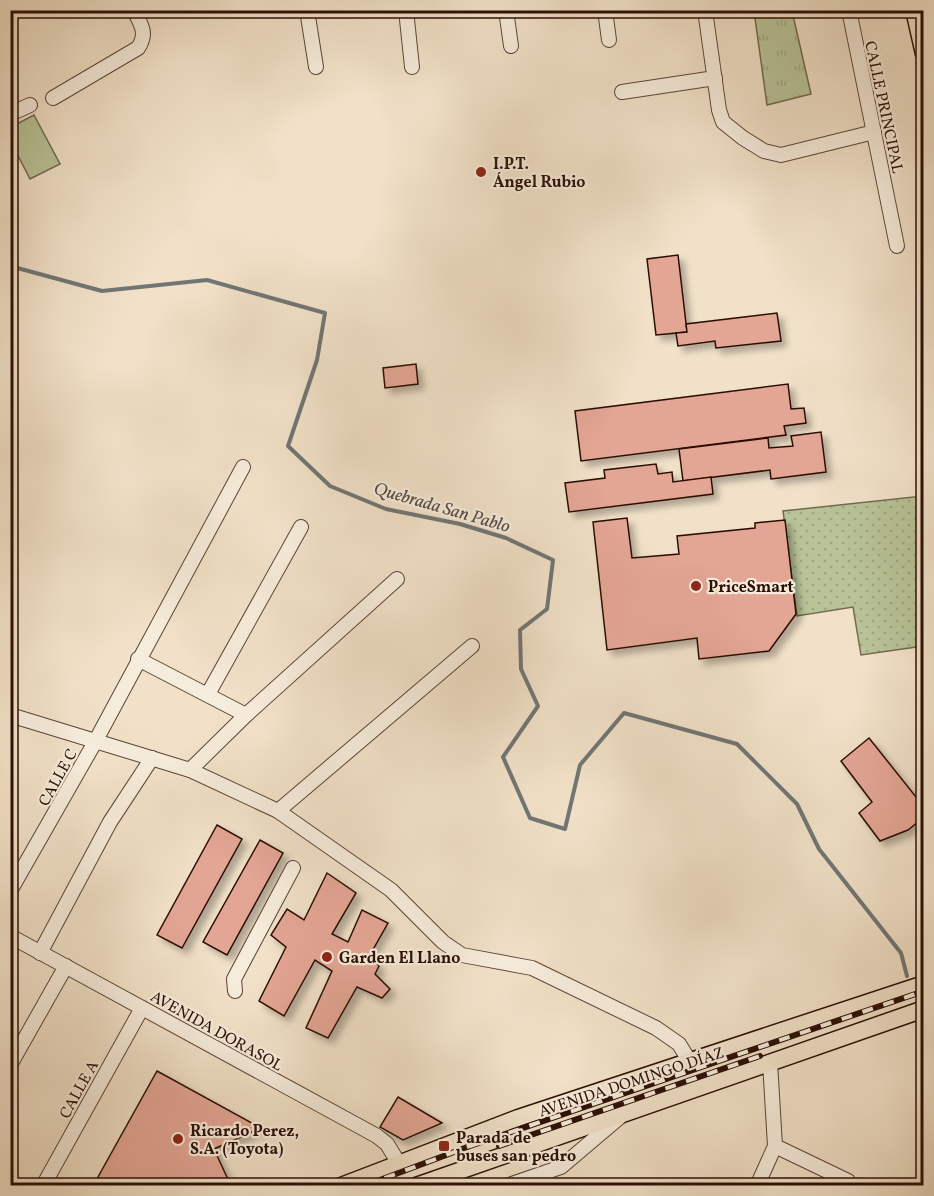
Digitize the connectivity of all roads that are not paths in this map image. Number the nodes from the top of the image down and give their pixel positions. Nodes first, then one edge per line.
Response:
1 (134, 10) edge
2 (308, 10) edge
3 (406, 10) edge
4 (506, 10) edge
5 (605, 10) edge
6 (705, 10) edge
7 (849, 10) edge
8 (914, 10) edge
9 (609, 40) dead end
10 (511, 46) dead end
11 (924, 54) edge
12 (316, 67) dead end
13 (412, 67) dead end
14 (715, 78) junction
15 (622, 92) dead end
16 (53, 98) dead end
17 (30, 105) dead end
18 (10, 114) edge
19 (874, 132) junction
20 (897, 246) dead end
21 (243, 468) dead end
22 (301, 527) dead end
23 (397, 579) dead end
24 (472, 646) dead end
25 (138, 659) junction
26 (208, 694) junction
27 (10, 715) edge
28 (246, 715) junction
29 (95, 742) junction
30 (152, 758) junction
31 (190, 770) junction
32 (278, 811) junction
33 (293, 868) dead end
34 (10, 891) edge
35 (10, 936) edge
36 (40, 953) junction
37 (66, 966) junction
38 (924, 984) edge
39 (235, 991) dead end
40 (142, 1008) junction
41 (924, 1009) edge
42 (690, 1062) junction
43 (770, 1062) junction
44 (10, 1065) edge
45 (626, 1111) junction
46 (775, 1146) junction
47 (398, 1162) junction
48 (43, 1185) edge
49 (340, 1185) edge
50 (416, 1185) edge
51 (506, 1185) edge
52 (757, 1185) edge
53 (845, 1185) edge

1 - 16 street
2 - 12 street
3 - 13 street
4 - 10 street
5 - 9 street
6 - 14 street
7 - 19 street, CALLE PRINCIPAL
8 - 11 main road
14 - 15 street
14 - 19 street
17 - 18 street
19 - 20 street, CALLE PRINCIPAL
21 - 25 street, CALLE C
22 - 26 street
23 - 28 street
24 - 32 street
25 - 26 street
25 - 29 street, CALLE C
26 - 28 street
27 - 29 street
28 - 31 street
29 - 30 street
29 - 34 street, CALLE C
30 - 31 street
30 - 36 street
31 - 32 street
32 - 42 street
33 - 39 street
35 - 36 street, AVENIDA DORASOL
36 - 37 street, AVENIDA DORASOL
37 - 40 street, AVENIDA DORASOL
37 - 44 street
38 - 42 main road, AVENIDA DOMINGO DÍAZ
40 - 47 street, AVENIDA DORASOL
40 - 48 street, CALLE A
41 - 43 main road, AVENIDA DOMINGO DÍAZ
42 - 47 main road, AVENIDA DOMINGO DÍAZ
43 - 45 main road, AVENIDA DOMINGO DÍAZ
43 - 46 street
45 - 50 main road, AVENIDA DOMINGO DÍAZ
45 - 51 street
46 - 52 street
46 - 53 street
47 - 49 main road, AVENIDA DOMINGO DÍAZ

